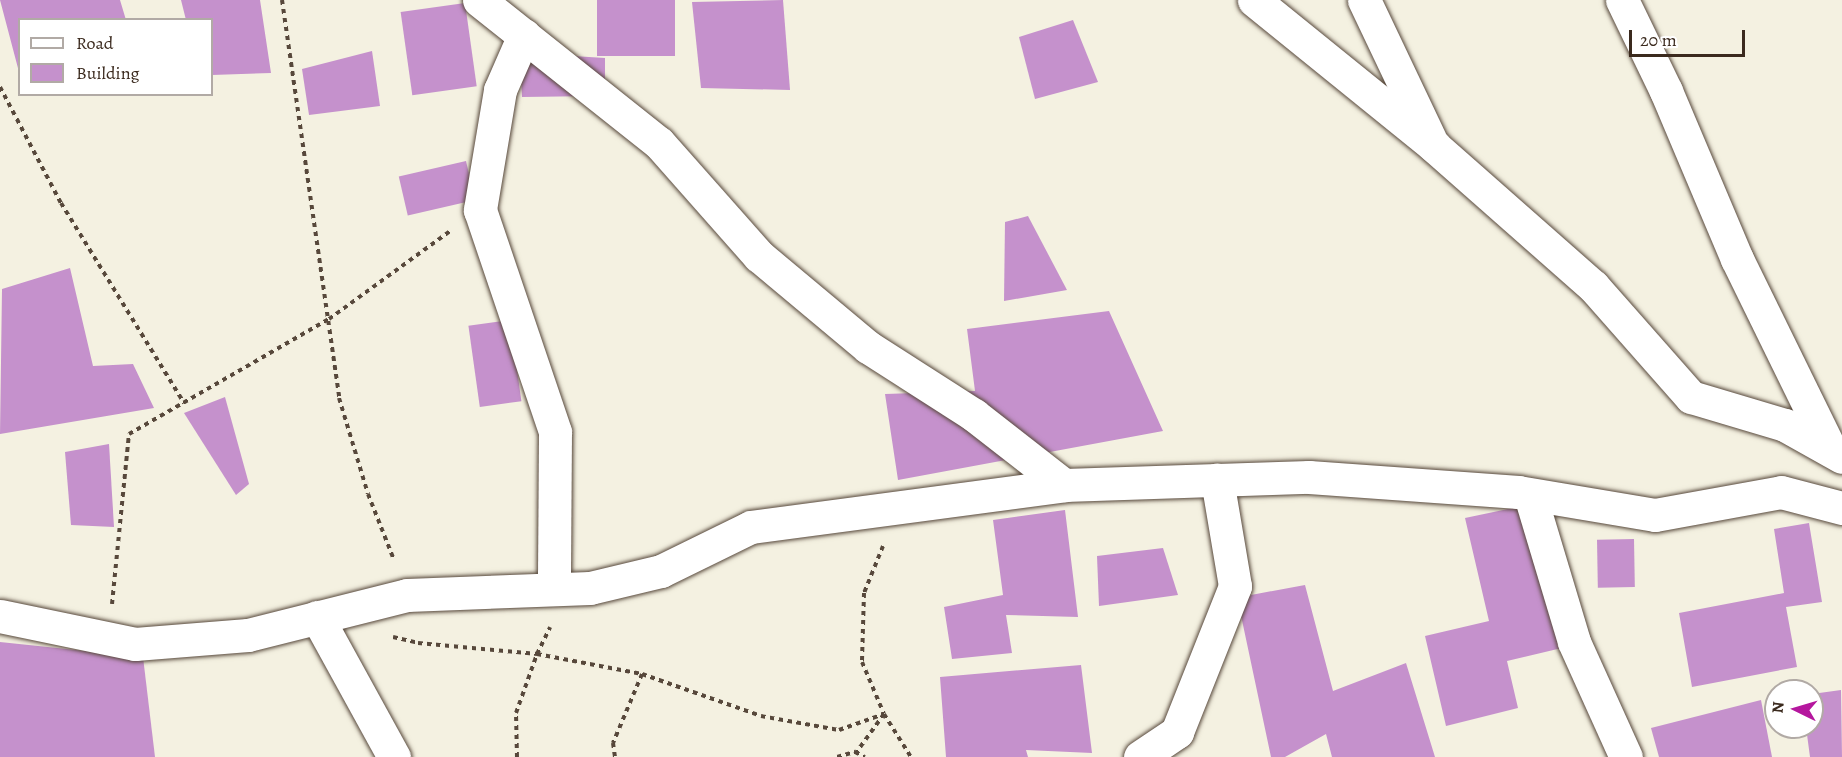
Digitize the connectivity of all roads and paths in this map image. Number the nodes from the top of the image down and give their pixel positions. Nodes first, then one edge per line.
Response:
1 (282, 0) edge
2 (479, 0) edge
3 (1254, 0) edge
4 (1364, 0) edge
5 (1622, 0) edge
6 (524, 35) junction
7 (0, 87) edge
8 (1434, 146) junction
9 (480, 210) junction
10 (329, 320) junction
11 (184, 403) junction
12 (1836, 452) edge
13 (1217, 480) junction
14 (1064, 485) junction
15 (1530, 495) junction
16 (898, 506) junction
17 (1842, 508) edge
18 (561, 589) junction
19 (407, 595) junction
20 (0, 616) edge
21 (317, 617) junction
22 (384, 634) dead end
23 (109, 638) junction
24 (537, 654) junction
25 (642, 674) junction
26 (884, 714) junction
27 (854, 754) edge
28 (394, 757) edge
29 (517, 757) edge
30 (615, 757) edge
31 (837, 757) edge
32 (865, 757) edge
33 (911, 757) edge
34 (1140, 757) edge
35 (1626, 757) edge

1 - 10 path
2 - 6 street
3 - 8 street
4 - 8 street
5 - 12 street
6 - 9 street
6 - 14 street
7 - 11 path
8 - 12 street
9 - 10 path
9 - 18 street
10 - 11 path
10 - 19 path
11 - 23 path
13 - 14 street
13 - 15 street
13 - 34 street
14 - 16 street
15 - 17 street
15 - 35 street
16 - 18 street
16 - 26 path
18 - 19 street
18 - 24 path
19 - 21 street
20 - 23 street
21 - 23 street
21 - 28 street
22 - 24 path
24 - 25 path
24 - 29 path
25 - 26 path
25 - 30 path
26 - 27 path
26 - 33 path
27 - 31 path
27 - 32 path

